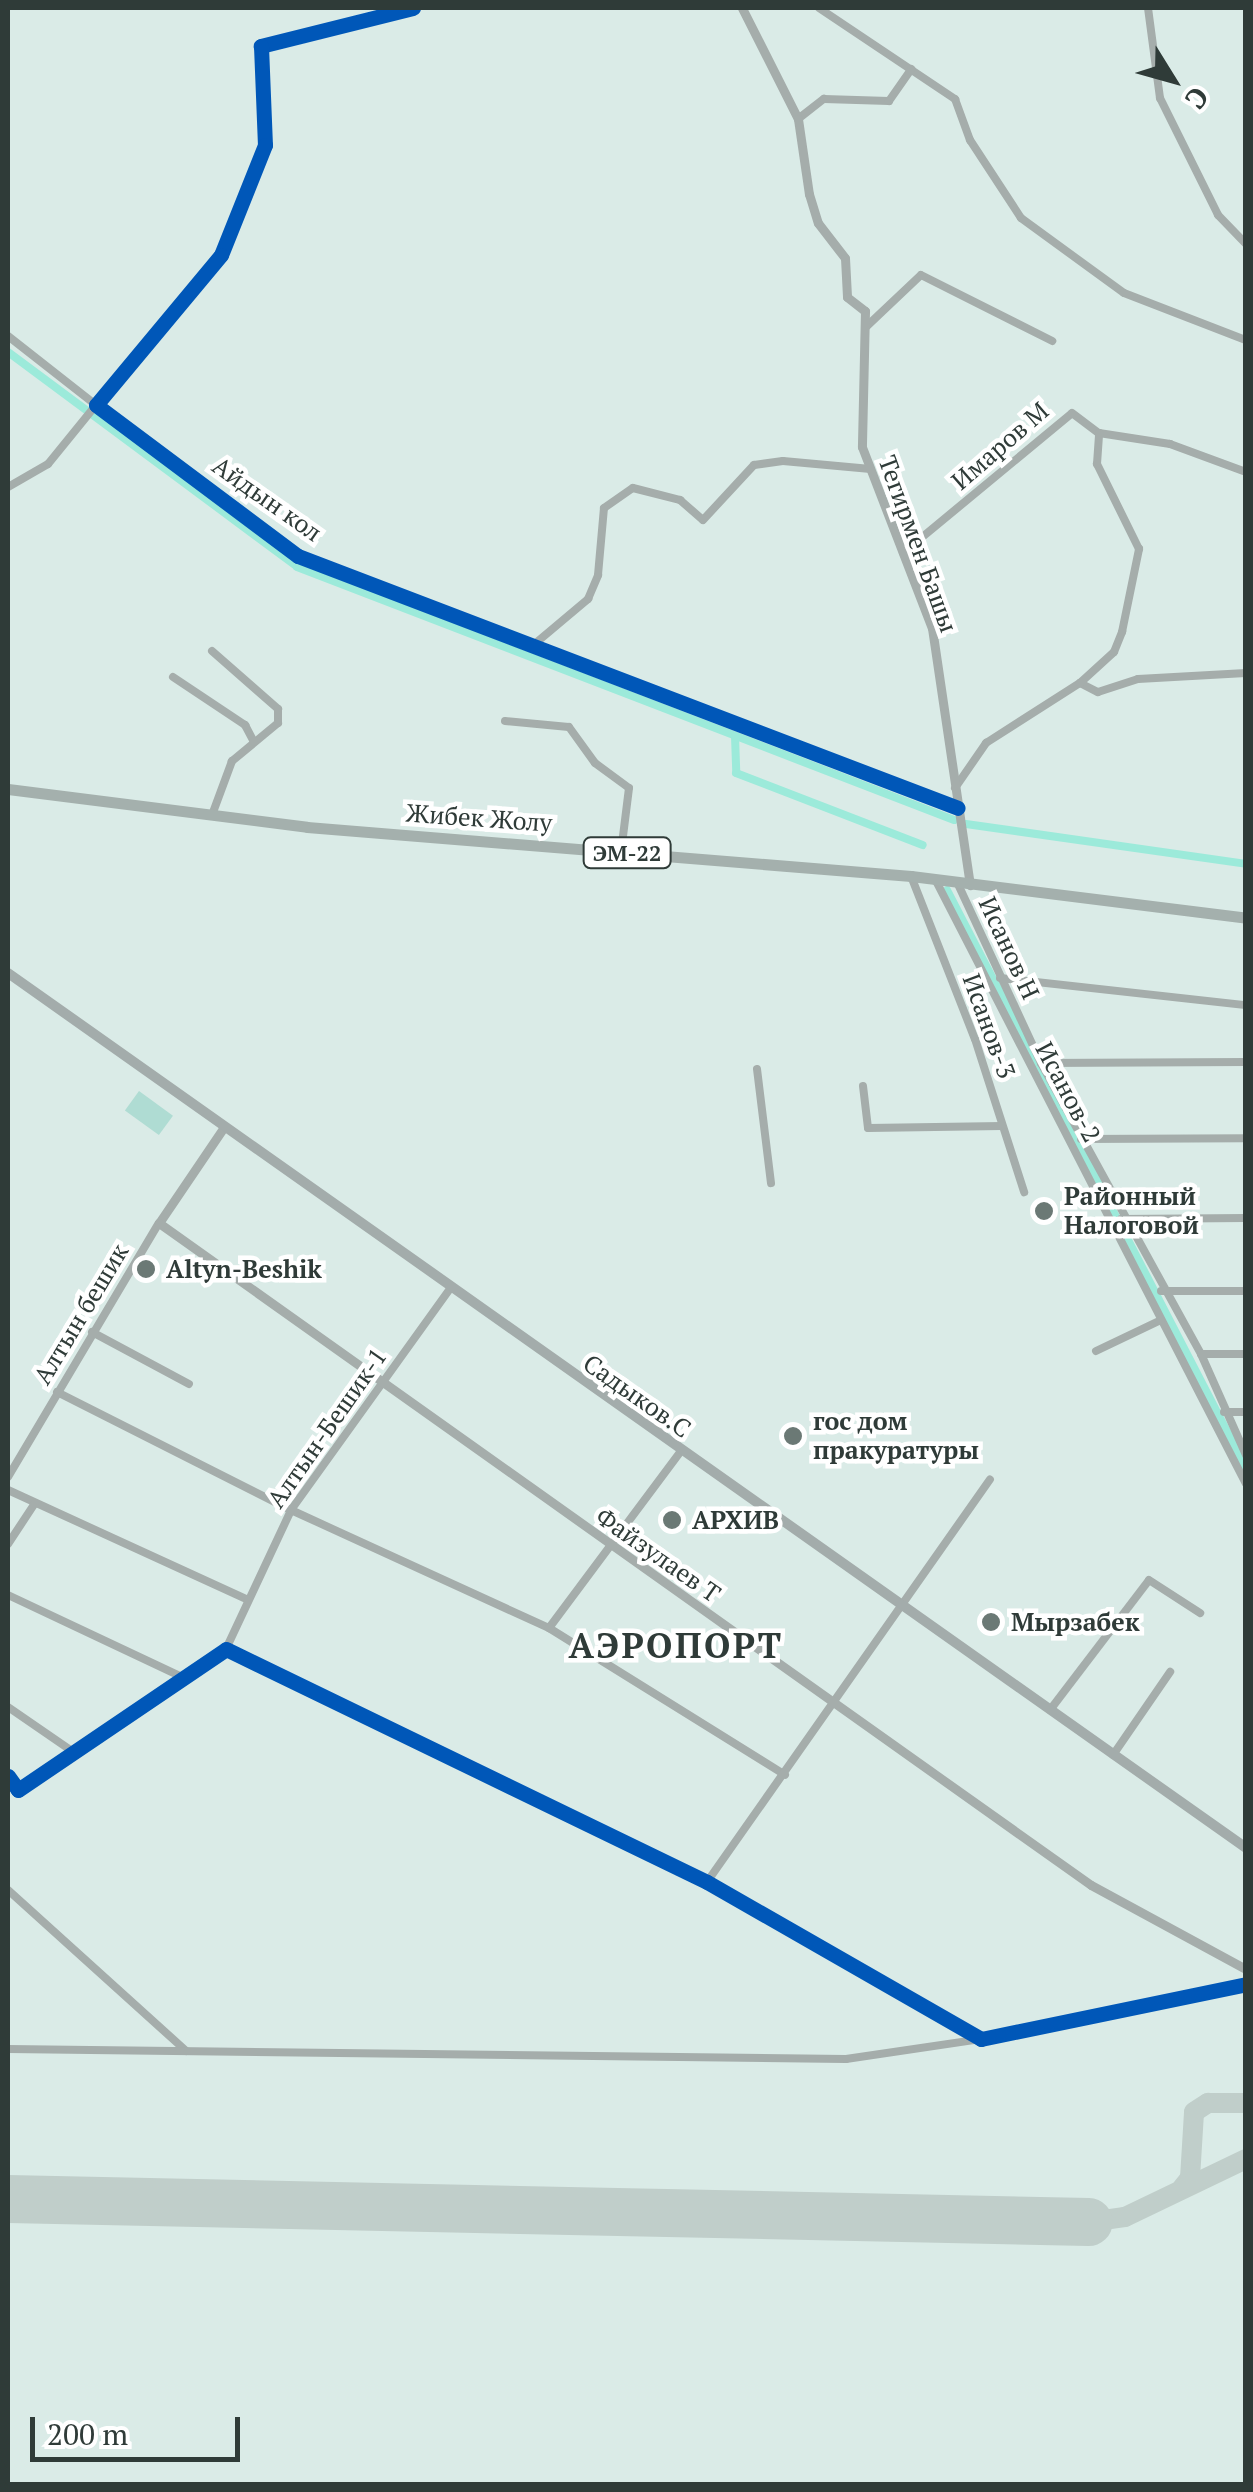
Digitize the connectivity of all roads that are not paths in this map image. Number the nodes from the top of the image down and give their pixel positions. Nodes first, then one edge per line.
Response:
1 (413, 8) edge
2 (742, 8) edge
3 (819, 8) edge
4 (1148, 8) edge
5 (911, 69) junction
6 (798, 119) junction
7 (1246, 244) edge
8 (867, 326) junction
9 (8, 336) edge
10 (1246, 340) edge
11 (1052, 341) dead end
12 (96, 405) junction
13 (1099, 432) junction
14 (870, 469) junction
15 (1246, 472) edge
16 (8, 487) edge
17 (904, 553) junction
18 (531, 646) junction
19 (212, 651) dead end
20 (1246, 672) edge
21 (173, 678) dead end
22 (1080, 684) junction
23 (505, 721) dead end
24 (254, 742) junction
25 (955, 788) junction
26 (8, 789) edge
27 (958, 808) junction
28 (212, 815) junction
29 (621, 852) junction
30 (910, 876) junction
31 (935, 879) junction
32 (964, 884) junction
33 (1246, 918) edge
34 (8, 974) edge
35 (1000, 978) junction
36 (1246, 1005) edge
37 (1246, 1062) edge
38 (1041, 1063) junction
39 (757, 1069) dead end
40 (863, 1086) dead end
41 (1002, 1126) junction
42 (224, 1127) junction
43 (1246, 1138) edge
44 (1081, 1139) junction
45 (772, 1184) dead end
46 (1024, 1192) dead end
47 (1246, 1218) edge
48 (1122, 1219) junction
49 (159, 1222) junction
50 (451, 1287) junction
51 (1160, 1291) junction
52 (1246, 1291) edge
53 (1161, 1320) junction
54 (92, 1332) junction
55 (1096, 1350) dead end
56 (1200, 1354) junction
57 (1246, 1354) edge
58 (188, 1384) dead end
59 (381, 1385) junction
60 (58, 1392) junction
61 (1224, 1412) junction
62 (1246, 1412) edge
63 (681, 1451) junction
64 (1246, 1455) edge
65 (8, 1477) edge
66 (990, 1480) dead end
67 (1246, 1484) edge
68 (8, 1490) edge
69 (35, 1503) junction
70 (291, 1510) junction
71 (8, 1544) edge
72 (609, 1545) junction
73 (8, 1595) edge
74 (248, 1600) junction
75 (899, 1605) junction
76 (1200, 1614) dead end
77 (549, 1628) junction
78 (226, 1649) junction
79 (1170, 1672) dead end
80 (184, 1678) junction
81 (835, 1704) junction
82 (8, 1707) edge
83 (1049, 1711) junction
84 (72, 1751) junction
85 (1112, 1756) junction
86 (785, 1775) junction
87 (8, 1776) edge
88 (1246, 1848) edge
89 (706, 1882) junction
90 (8, 1890) edge
91 (1246, 1970) edge
92 (1246, 1984) edge
93 (981, 2039) junction
94 (10, 2046) edge
95 (186, 2051) junction

1 - 12 street
2 - 6 street, Тегирмен Башы
3 - 5 street
4 - 7 street
5 - 6 street
5 - 10 street
6 - 8 street, Тегирмен Башы
8 - 11 street
8 - 14 street, Тегирмен Башы
9 - 12 street, Айдын кол
12 - 16 street
12 - 18 street, Айдын кол
13 - 15 street, Имаров М
13 - 17 street, Имаров М
13 - 22 street
14 - 17 street, Тегирмен Башы
14 - 18 street
17 - 25 street, Тегирмен Башы
18 - 27 street, Айдын кол
19 - 24 street
20 - 22 street
21 - 24 street
22 - 25 street
23 - 29 street
24 - 28 street
25 - 27 street, Тегирмен Башы
26 - 28 main road, Жибек Жолу / ЭМ-22
27 - 32 street, Тегирмен Башы
28 - 29 main road, Жибек Жолу / ЭМ-22
29 - 30 main road, Жибек Жолу / ЭМ-22
30 - 31 main road, Жибек Жолу / ЭМ-22
30 - 41 street, Исанов-3
31 - 32 main road, Жибек Жолу / ЭМ-22
31 - 53 street, Исанов-2
32 - 33 main road, Жибек Жолу / ЭМ-22
32 - 35 street, Исанов Н
34 - 42 main road, Садыков.С
35 - 36 street
35 - 38 street, Исанов Н
37 - 38 street
38 - 44 street, Исанов Н
39 - 45 street
40 - 41 street
41 - 46 street, Исанов-3
42 - 49 street
42 - 50 main road, Садыков.С
43 - 44 street
44 - 48 street, Исанов Н
47 - 48 street
48 - 51 street, Исанов Н
49 - 54 street, Алтын бешик
49 - 59 street, Файзулаев Т
50 - 59 street, Алтын-Бешик-1
50 - 63 main road, Садыков.С
51 - 52 street
51 - 56 street, Исанов Н
53 - 55 street
53 - 67 street, Исанов-2
54 - 58 street
54 - 60 street, Алтын бешик
56 - 57 street
56 - 61 street, Исанов Н
59 - 70 street, Алтын-Бешик-1
59 - 72 street, Файзулаев Т
60 - 65 street, Алтын бешик
60 - 70 street
61 - 62 street
61 - 64 street, Исанов Н
63 - 72 street
63 - 75 main road, Садыков.С
66 - 75 street
68 - 69 street
69 - 71 street
69 - 74 street
70 - 74 street, Алтын-Бешик-1
70 - 77 street
72 - 77 street
72 - 81 street, Файзулаев Т
73 - 80 street
74 - 78 street, Алтын-Бешик-1
75 - 81 street
75 - 83 main road, Садыков.С
76 - 83 street
77 - 86 street
78 - 80 street
78 - 89 street
79 - 85 street
80 - 84 street
81 - 86 street
81 - 91 street, Файзулаев Т
82 - 84 street
83 - 85 main road, Садыков.С
84 - 87 street
85 - 88 main road, Садыков.С
86 - 89 street
89 - 93 street
90 - 95 street
92 - 93 street
93 - 95 street
94 - 95 street

